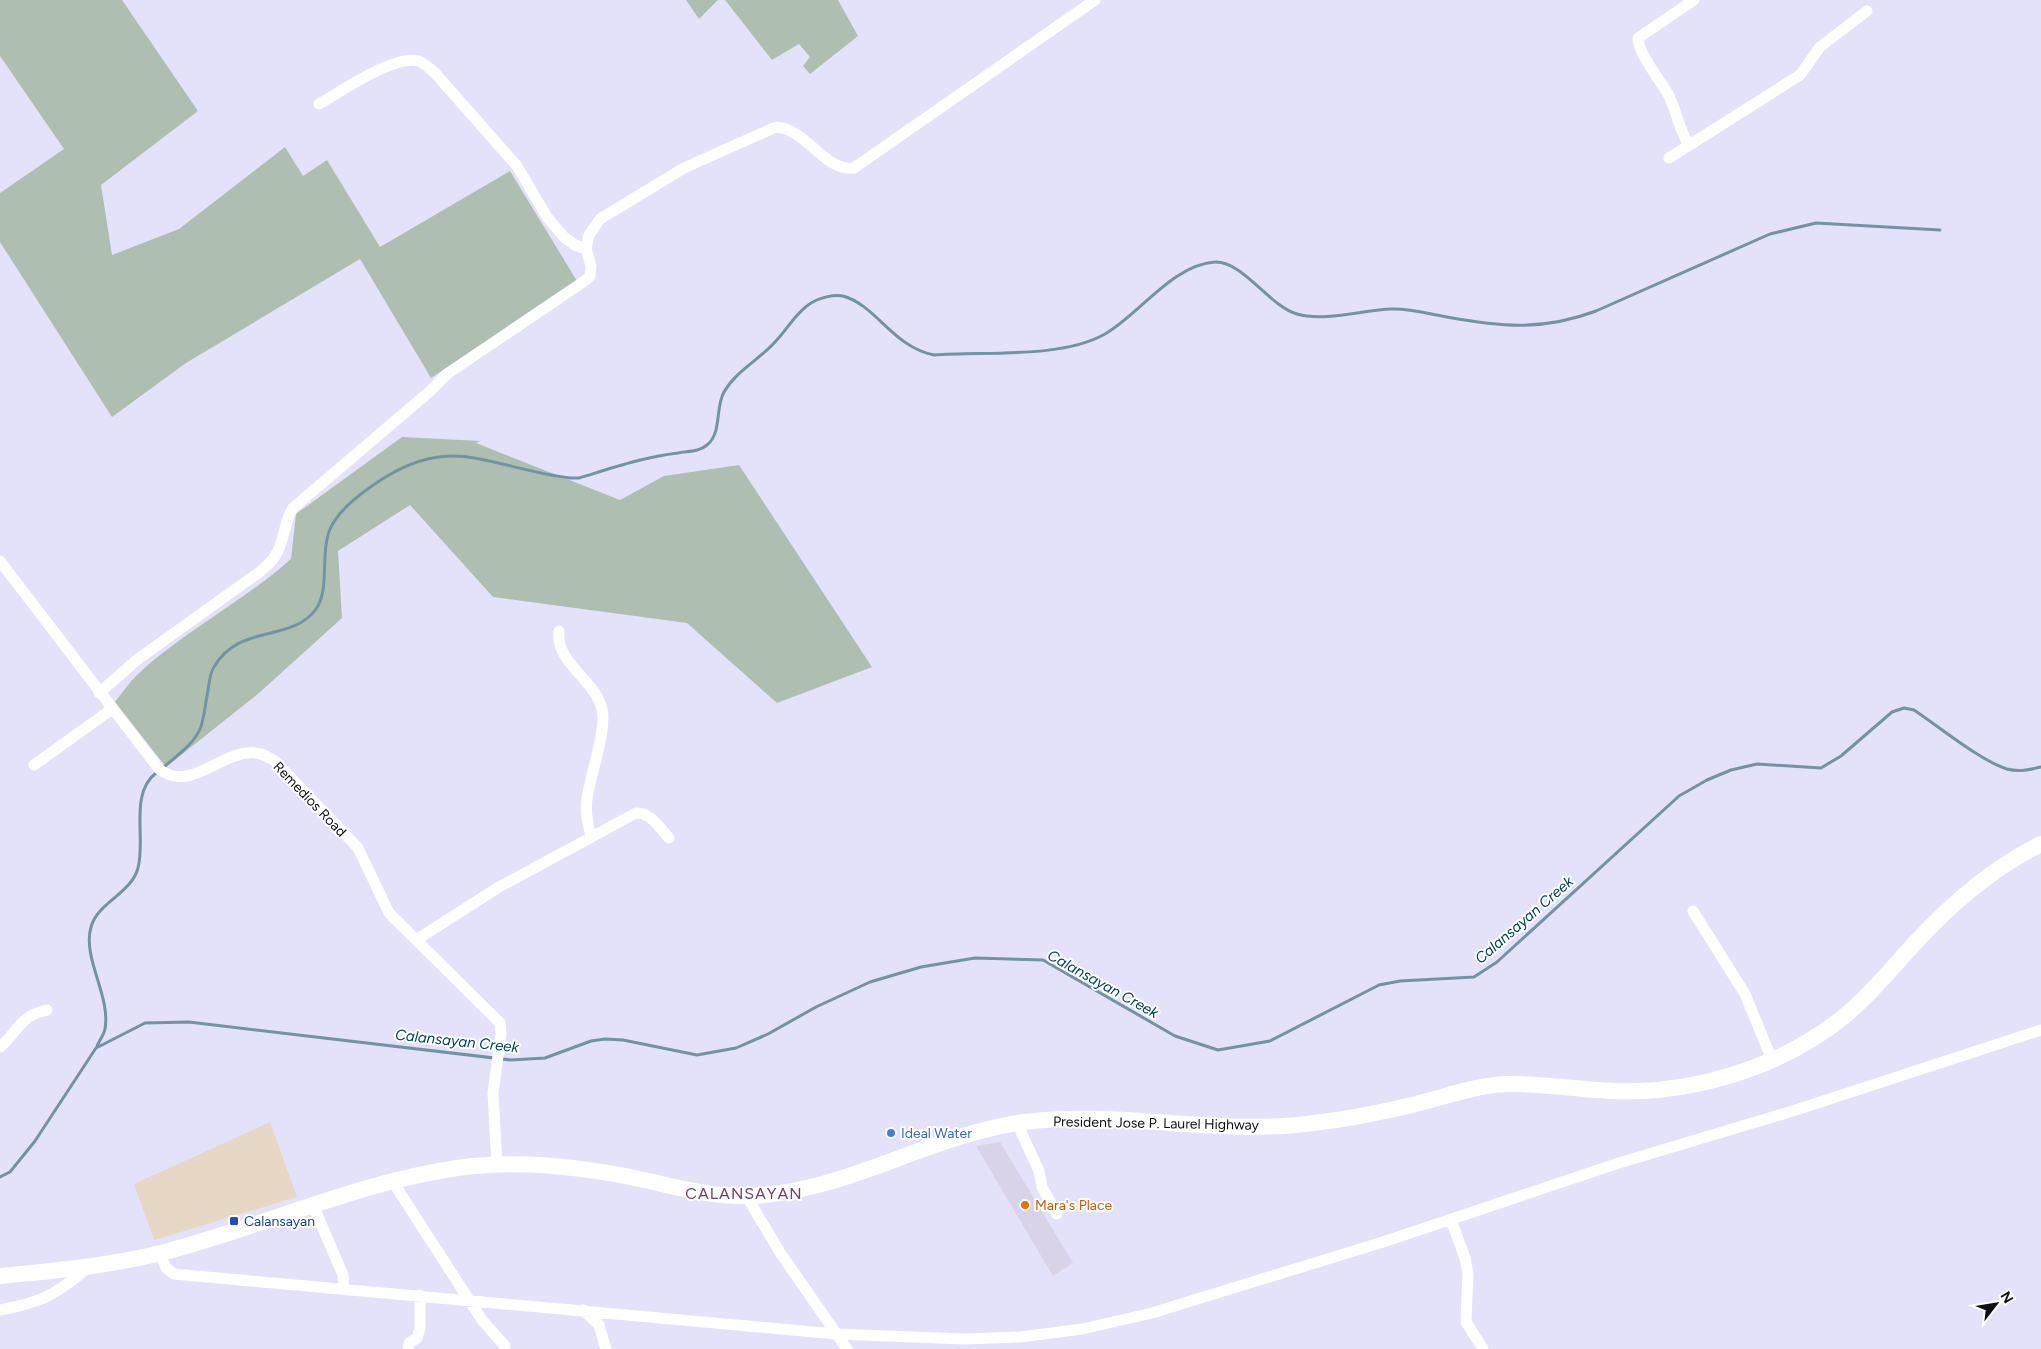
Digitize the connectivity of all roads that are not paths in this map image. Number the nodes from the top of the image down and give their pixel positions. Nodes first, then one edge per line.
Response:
1 (1095, 0) edge
2 (1694, 0) edge
3 (1867, 11) dead end
4 (319, 104) dead end
5 (1689, 145) junction
6 (1670, 158) dead end
7 (586, 249) junction
8 (0, 561) edge
9 (559, 631) dead end
10 (99, 693) junction
11 (112, 709) junction
12 (34, 765) dead end
13 (591, 836) junction
14 (669, 838) dead end
15 (2041, 844) edge
16 (1693, 911) dead end
17 (416, 940) junction
18 (47, 1010) dead end
19 (2041, 1030) edge
20 (0, 1047) edge
21 (1772, 1060) junction
22 (1017, 1123) junction
23 (497, 1165) junction
24 (393, 1182) junction
25 (747, 1196) junction
26 (313, 1205) junction
27 (1057, 1214) dead end
28 (1451, 1220) junction
29 (160, 1253) junction
30 (89, 1266) junction
31 (0, 1276) edge
32 (344, 1289) junction
33 (420, 1295) junction
34 (472, 1300) junction
35 (0, 1310) edge
36 (583, 1310) junction
37 (836, 1334) junction
38 (505, 1346) dead end
39 (408, 1349) edge
40 (606, 1349) edge
41 (847, 1349) edge
42 (1483, 1349) edge

1 - 7 street
2 - 5 street
3 - 5 street
4 - 7 street
5 - 6 street
7 - 10 street
8 - 10 street, Remedios Road
9 - 13 street
10 - 11 street, Remedios Road
11 - 12 street
11 - 17 street, Remedios Road
13 - 14 street
13 - 17 street
15 - 21 highway, President Jose P. Laurel Highway
16 - 21 street
17 - 23 street, Remedios Road
18 - 20 street
19 - 28 street
21 - 22 highway, President Jose P. Laurel Highway
22 - 25 highway, President Jose P. Laurel Highway
22 - 27 street
23 - 24 highway, President Jose P. Laurel Highway
23 - 25 highway, President Jose P. Laurel Highway
24 - 26 highway, President Jose P. Laurel Highway
24 - 34 street
25 - 37 street
26 - 29 highway, President Jose P. Laurel Highway
26 - 32 street
28 - 37 street
28 - 42 street
29 - 30 highway, President Jose P. Laurel Highway
29 - 32 street
30 - 31 highway, President Jose P. Laurel Highway
30 - 35 street
32 - 33 street
33 - 34 street
33 - 39 street
34 - 36 street
34 - 38 street
36 - 37 street
36 - 40 street
37 - 41 street

